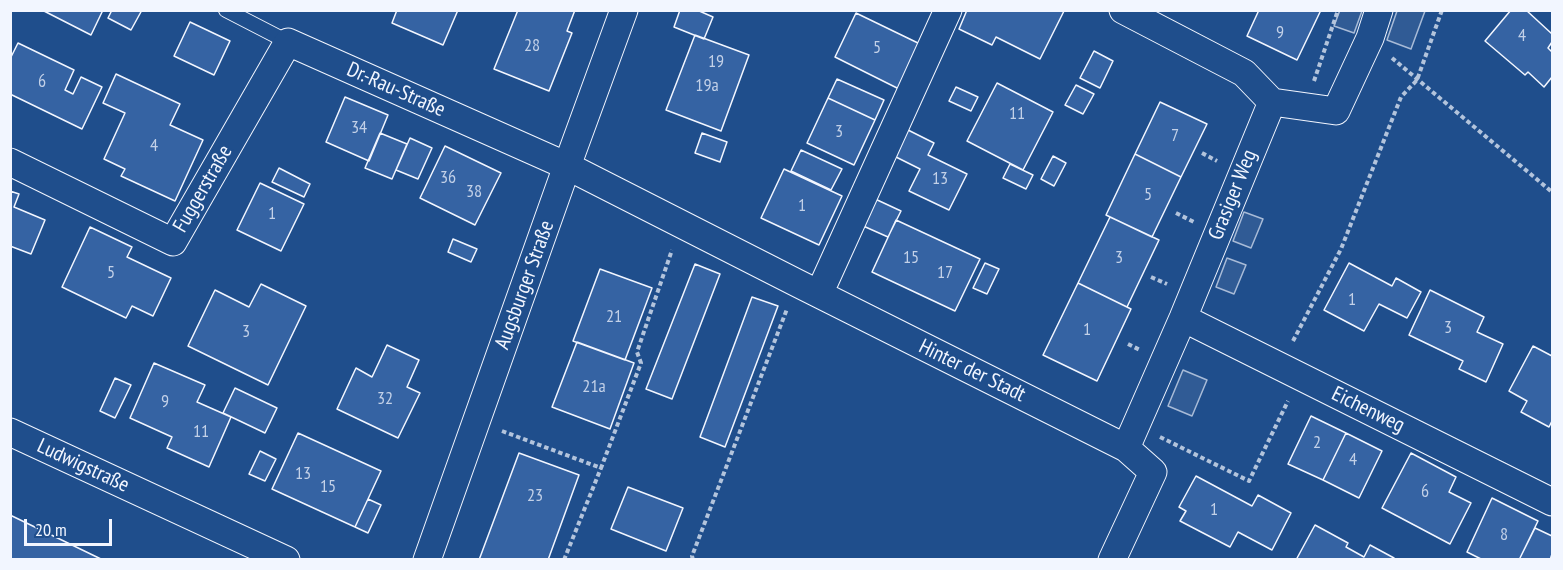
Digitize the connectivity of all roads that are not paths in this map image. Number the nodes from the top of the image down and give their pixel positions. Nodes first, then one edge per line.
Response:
1 (226, 10) edge
2 (624, 10) edge
3 (948, 10) edge
4 (1123, 10) edge
5 (1379, 10) edge
6 (288, 42) junction
7 (1272, 102) junction
8 (10, 162) edge
9 (567, 166) junction
10 (808, 289) junction
11 (1183, 318) junction
12 (10, 432) edge
13 (1131, 436) junction
14 (1552, 502) edge
15 (286, 560) edge
16 (427, 560) edge
17 (1112, 560) edge

1 - 6 lane, Dr.-Rau-Straße
2 - 9 street, Augsburger Straße
3 - 10 street
4 - 7 street
5 - 7 street
6 - 8 street, Fuggerstraße
6 - 9 street, Dr.-Rau-Straße
7 - 11 street, Grasiger Weg
9 - 10 street, Hinter der Stadt
9 - 16 street, Augsburger Straße
10 - 13 street, Hinter der Stadt
11 - 13 street, Grasiger Weg
11 - 14 street, Eichenweg
12 - 15 street, Ludwigstraße
13 - 17 street, Hinter der Stadt

